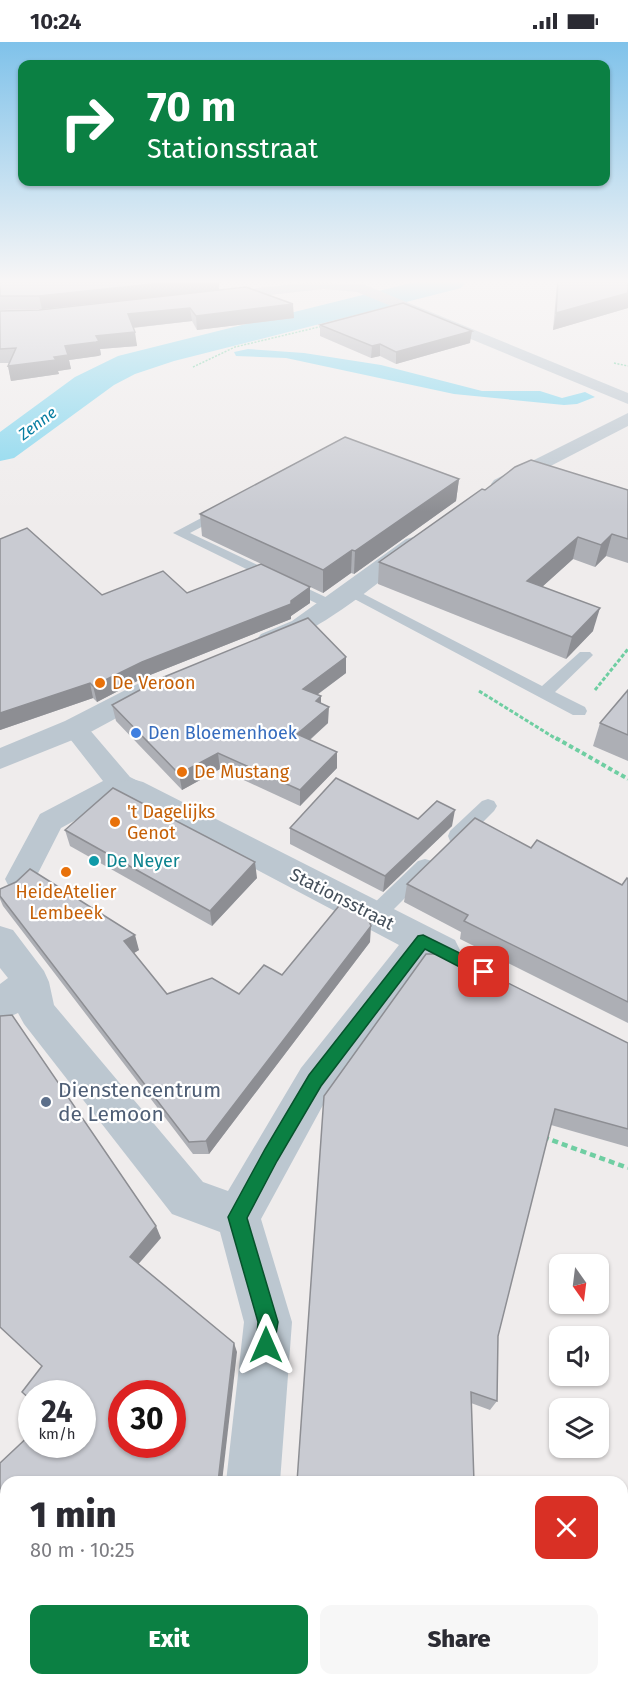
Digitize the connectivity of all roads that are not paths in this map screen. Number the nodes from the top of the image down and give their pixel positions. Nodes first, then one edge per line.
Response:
1 (531, 359) edge
2 (628, 399) edge
3 (628, 419) edge
4 (483, 495) edge
5 (238, 502) edge
6 (431, 532) edge
7 (350, 591) junction
8 (330, 605) junction
9 (245, 649) edge
10 (585, 655) dead end
11 (168, 681) edge
12 (544, 693) junction
13 (579, 711) dead end
14 (77, 732) junction
15 (0, 759) edge
16 (126, 787) junction
17 (488, 806) dead end
18 (10, 886) edge
19 (374, 916) junction
20 (0, 940) edge
21 (423, 941) junction
22 (474, 967) edge
23 (15, 994) edge
24 (238, 1217) junction
25 (254, 1476) edge

1 - 2 street
3 - 4 street
5 - 8 lane
6 - 7 street
7 - 8 street
7 - 12 lane
8 - 9 street
10 - 12 lane
11 - 14 street
12 - 13 lane
14 - 15 street
14 - 16 street
16 - 18 street
16 - 19 street, Stationsstraat
17 - 19 lane
19 - 21 street, Stationsstraat
20 - 23 street
21 - 22 street, Stationsstraat
21 - 24 street
23 - 24 street
24 - 25 street

